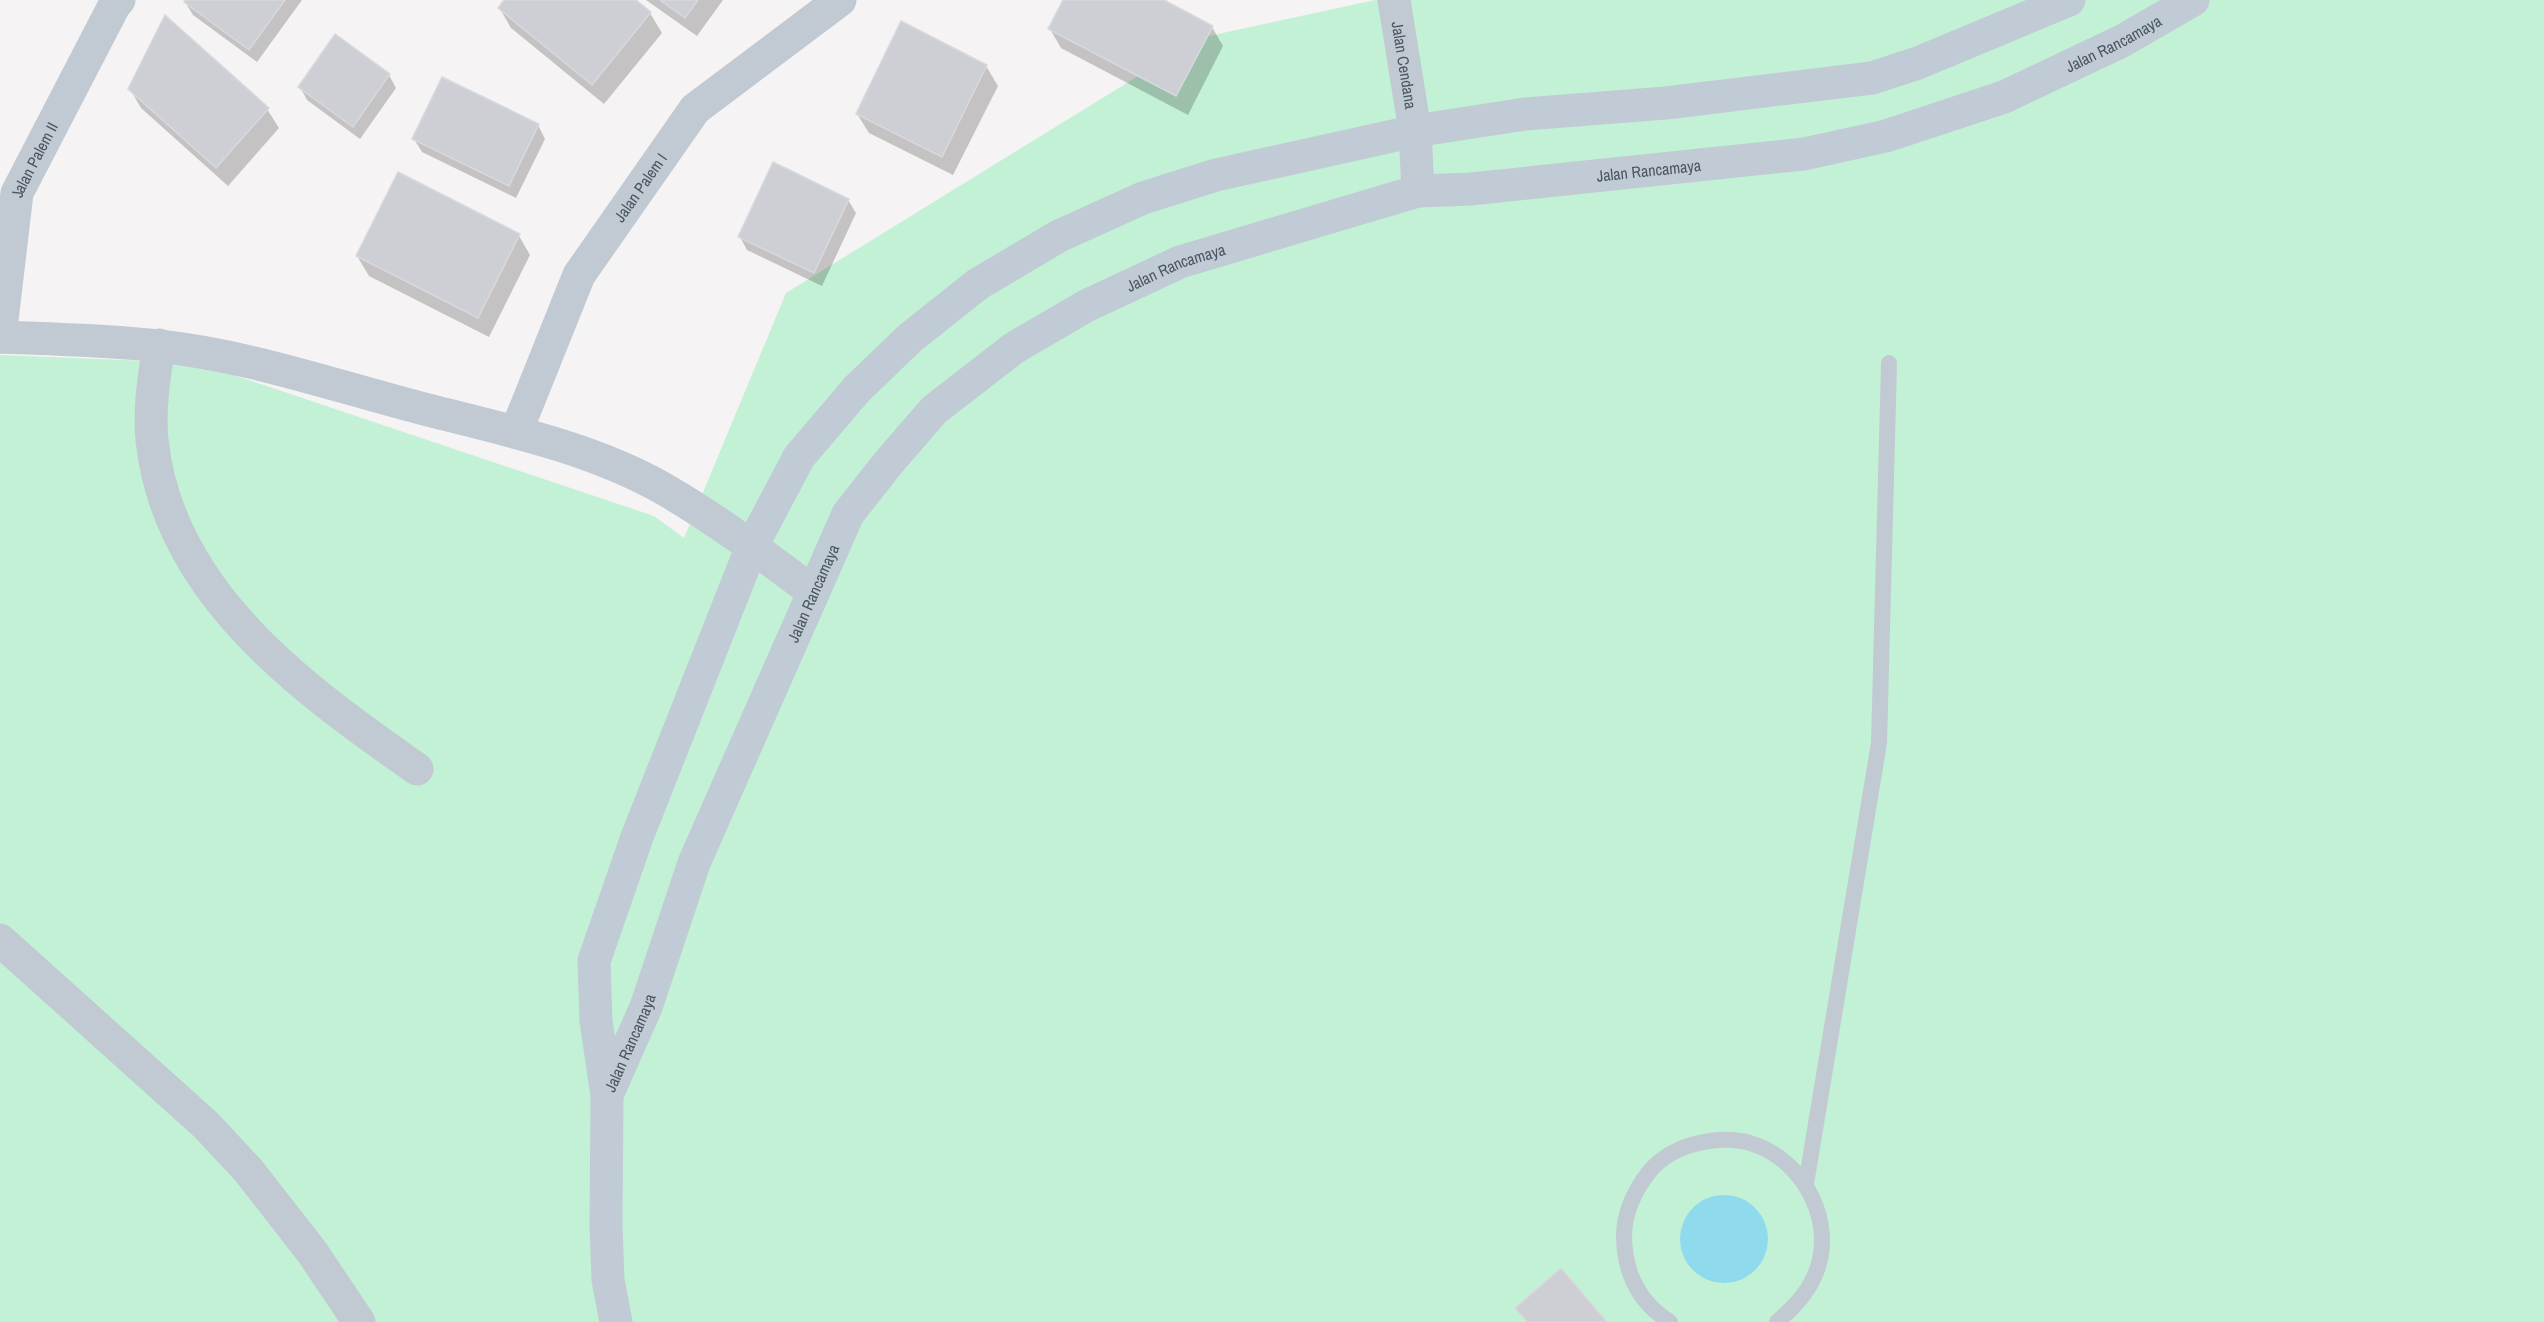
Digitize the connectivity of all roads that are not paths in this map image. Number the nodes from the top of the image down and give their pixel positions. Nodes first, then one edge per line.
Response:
1 (119, 0) edge
2 (840, 0) edge
3 (1394, 0) edge
4 (2069, 0) edge
5 (2193, 0) edge
6 (1415, 131) junction
7 (1418, 191) junction
8 (0, 337) edge
9 (159, 345) junction
10 (1889, 363) dead end
11 (516, 432) junction
12 (752, 546) junction
13 (813, 592) junction
14 (417, 769) dead end
15 (0, 940) edge
16 (607, 1095) junction
17 (1806, 1185) junction
18 (359, 1322) edge
19 (616, 1322) edge
20 (1670, 1322) edge
21 (1778, 1322) edge

1 - 8 street, Jalan Palem II
2 - 11 street, Jalan Palem I
3 - 6 street, Jalan Cendana
4 - 6 street, Jalan Rancamaya
5 - 7 street, Jalan Rancamaya
6 - 7 street, Jalan Cendana
6 - 12 street, Jalan Rancamaya
7 - 13 street, Jalan Rancamaya
8 - 9 street
9 - 11 street
9 - 14 street
10 - 17 lane
11 - 12 street
12 - 13 street
12 - 16 street, Jalan Rancamaya
13 - 16 street, Jalan Rancamaya
15 - 18 street
16 - 19 street
17 - 20 lane
17 - 21 lane

